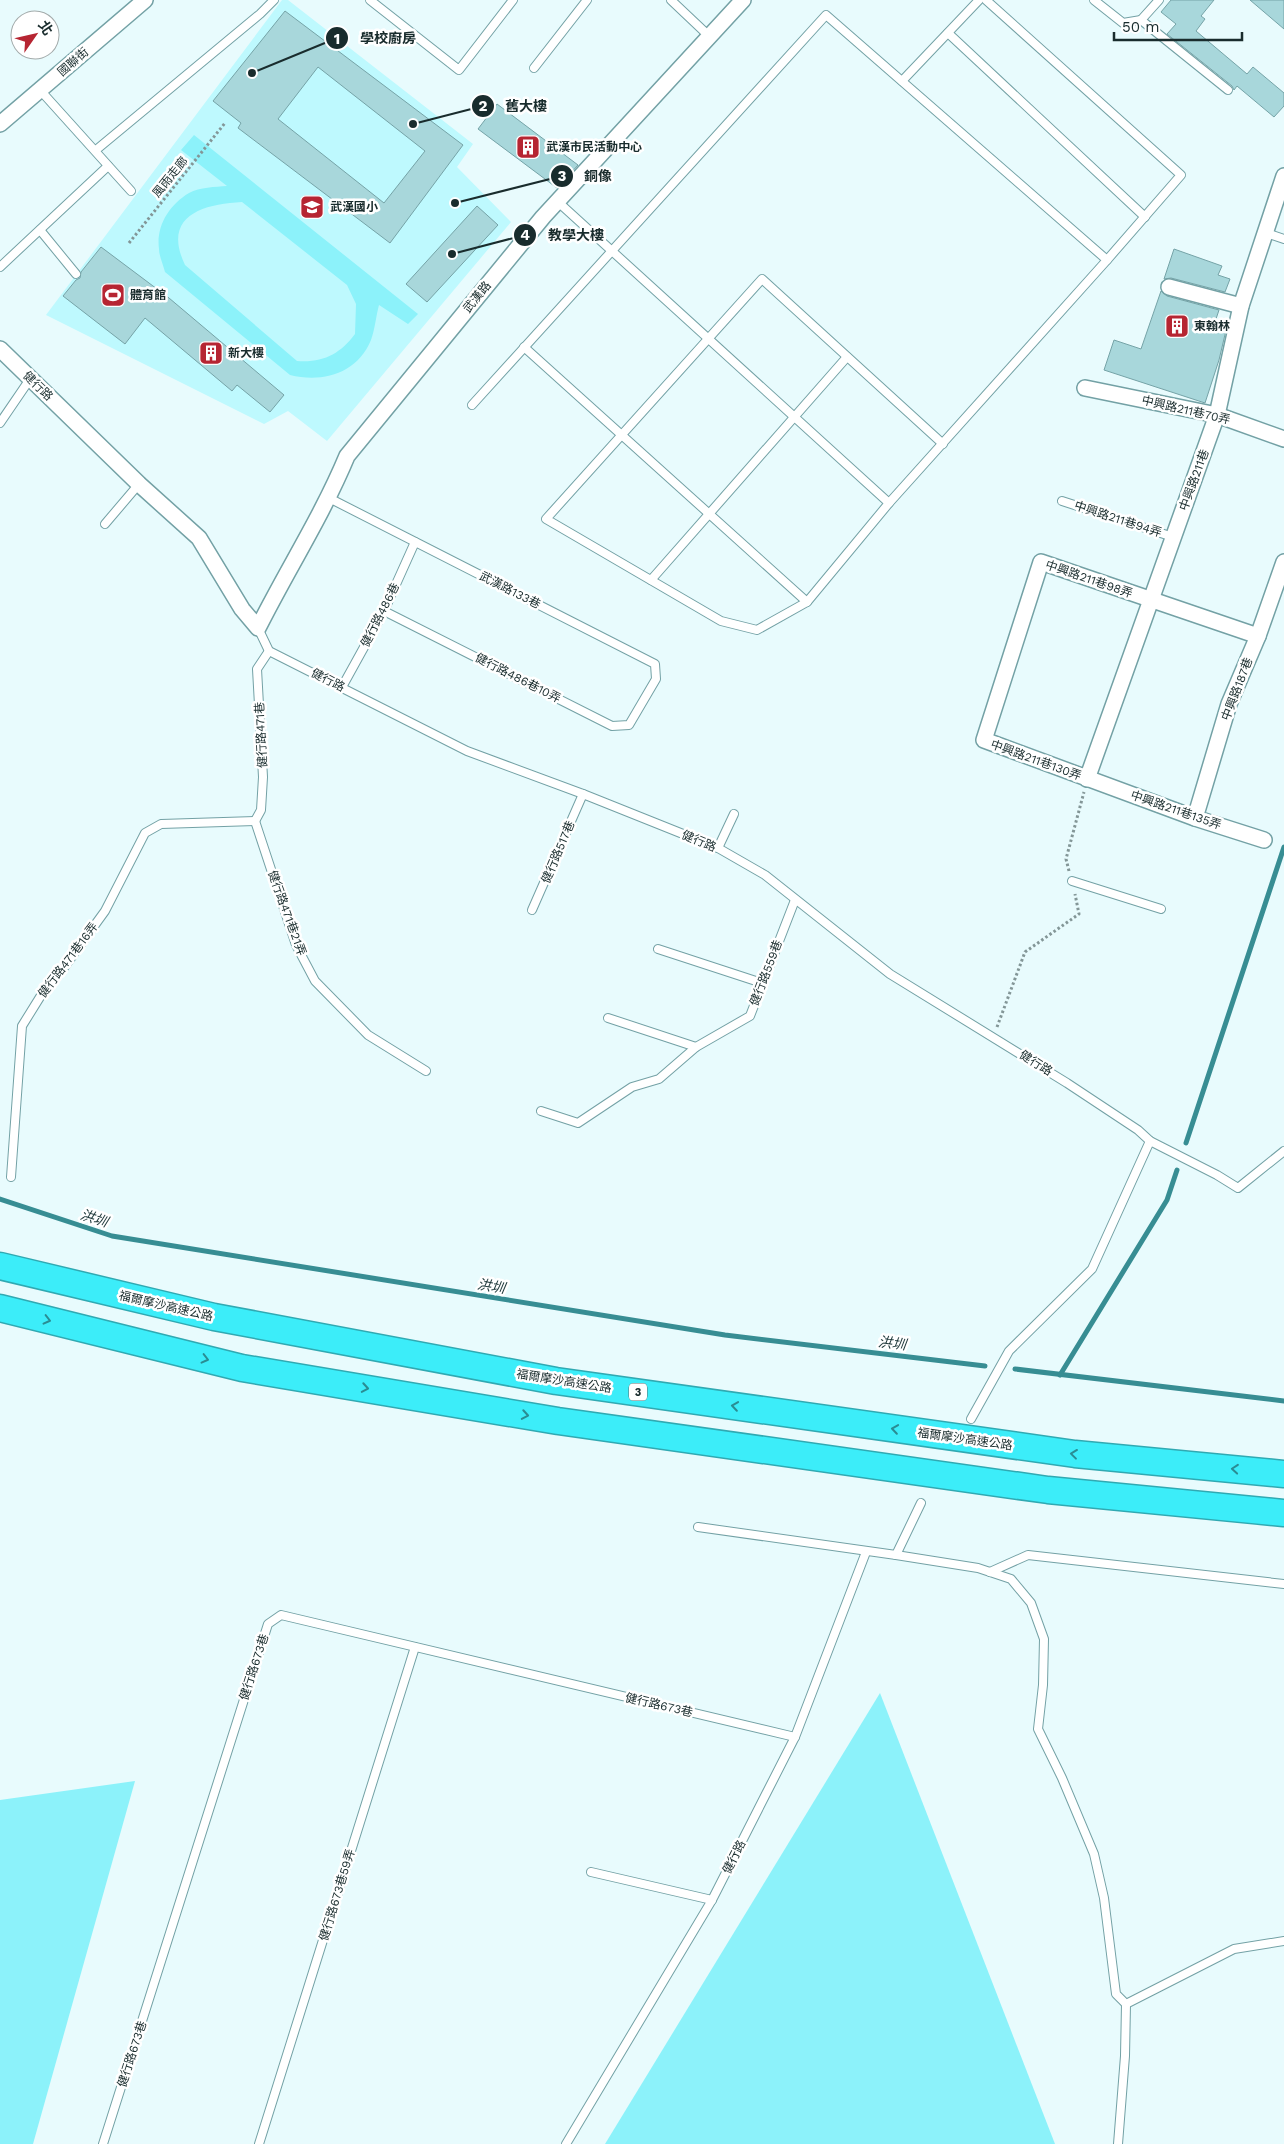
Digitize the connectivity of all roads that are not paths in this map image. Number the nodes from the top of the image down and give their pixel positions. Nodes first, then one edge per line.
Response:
1 (145, 0) edge
2 (274, 0) edge
3 (370, 0) edge
4 (513, 0) edge
5 (587, 0) edge
6 (671, 0) edge
7 (743, 0) edge
8 (979, 0) edge
9 (986, 0) edge
10 (1094, 0) edge
11 (1159, 0) edge
12 (1142, 20) junction
13 (948, 33) junction
14 (709, 36) junction
15 (534, 68) dead end
16 (902, 81) junction
17 (40, 90) junction
18 (1228, 90) dead end
19 (0, 124) edge
20 (96, 150) junction
21 (108, 166) junction
22 (1284, 176) edge
23 (131, 191) dead end
24 (557, 202) junction
25 (1145, 216) junction
26 (40, 230) junction
27 (1266, 233) junction
28 (1284, 239) edge
29 (612, 252) junction
30 (1108, 260) junction
31 (0, 267) edge
32 (76, 274) dead end
33 (1169, 287) dead end
34 (1241, 306) junction
35 (708, 339) junction
36 (524, 347) junction
37 (0, 349) edge
38 (847, 357) junction
39 (30, 379) junction
40 (1085, 388) dead end
41 (472, 405) dead end
42 (1217, 415) junction
43 (794, 417) junction
44 (0, 423) edge
45 (622, 436) junction
46 (1284, 439) edge
47 (943, 444) junction
48 (139, 484) junction
49 (329, 498) junction
50 (1062, 501) dead end
51 (889, 503) junction
52 (709, 514) junction
53 (105, 524) dead end
54 (1173, 537) junction
55 (415, 542) junction
56 (1284, 562) edge
57 (651, 580) junction
58 (1151, 600) junction
59 (807, 602) junction
60 (384, 611) junction
61 (258, 628) junction
62 (1258, 636) junction
63 (269, 651) junction
64 (342, 687) junction
65 (643, 702) joint
66 (984, 740) joint
67 (1088, 779) junction
68 (583, 794) junction
69 (734, 814) dead end
70 (1195, 818) junction
71 (255, 820) junction
72 (1264, 840) dead end
73 (718, 848) junction
74 (1072, 881) road end
75 (795, 900) junction
76 (1161, 909) dead end
77 (532, 910) dead end
78 (658, 949) dead end
79 (762, 983) junction
80 (608, 1018) dead end
81 (696, 1047) junction
82 (426, 1071) dead end
83 (541, 1111) dead end
84 (1150, 1142) junction
85 (1284, 1151) edge
86 (11, 1177) dead end
87 (0, 1266) edge
88 (0, 1308) edge
89 (971, 1419) dead end
90 (1284, 1474) edge
91 (921, 1503) dead end
92 (1284, 1513) edge
93 (698, 1527) dead end
94 (866, 1552) junction
95 (896, 1555) junction
96 (990, 1572) junction
97 (1284, 1584) edge
98 (415, 1646) junction
99 (795, 1737) junction
100 (591, 1872) dead end
101 (712, 1900) junction
102 (1284, 1941) edge
103 (1126, 2004) junction
104 (103, 2144) edge
105 (259, 2144) edge
106 (566, 2144) edge
107 (1118, 2144) edge

1 - 17 street, 國聯街
2 - 20 lane
3 - 4 lane
5 - 15 lane
6 - 14 lane
7 - 14 street, 武漢路
8 - 13 lane
9 - 25 lane
10 - 12 lane
11 - 12 lane
12 - 18 lane
13 - 16 lane
13 - 25 lane
14 - 24 street, 武漢路
16 - 29 lane
16 - 30 lane
17 - 19 street, 國聯街
17 - 20 lane
20 - 21 lane
21 - 23 lane
21 - 26 lane
22 - 27 street, 中興路211巷
24 - 29 lane
24 - 49 street, 武漢路
25 - 30 lane
26 - 31 lane
26 - 32 lane
27 - 28 lane
27 - 34 street, 中興路211巷
29 - 35 lane
29 - 36 lane
30 - 47 lane
33 - 34 street
34 - 42 street, 中興路211巷
35 - 38 lane
35 - 43 lane
35 - 45 lane
36 - 41 lane
36 - 45 lane
37 - 39 street, 健行路
38 - 43 lane
38 - 47 lane
39 - 44 lane
39 - 48 street, 健行路
40 - 42 street, 中興路211巷70弄
42 - 46 street, 中興路211巷70弄
42 - 54 street, 中興路211巷
43 - 51 lane
43 - 52 lane
45 - 52 lane
45 - 57 lane
47 - 51 lane
48 - 53 lane
48 - 61 street, 健行路
49 - 55 lane, 武漢路133巷
49 - 61 street, 武漢路
50 - 54 lane, 中興路211巷94弄
51 - 59 lane
52 - 57 lane
52 - 59 lane
54 - 58 street, 中興路211巷
55 - 60 lane, 健行路486巷
55 - 65 lane, 武漢路133巷
56 - 62 street, 中興路187巷
57 - 59 lane
58 - 62 street, 中興路211巷98弄
58 - 66 street, 中興路211巷98弄
58 - 67 street, 中興路211巷
60 - 64 lane, 健行路486巷
60 - 65 lane, 健行路486巷10弄
61 - 63 lane, 健行路
62 - 70 street, 中興路187巷
63 - 64 lane, 健行路
63 - 71 lane, 健行路471巷
64 - 68 lane, 健行路
66 - 67 street, 中興路211巷130弄
67 - 70 street, 中興路211巷135弄
68 - 73 lane, 健行路
68 - 77 lane, 健行路517巷
69 - 73 lane
70 - 72 street, 中興路211巷135弄
71 - 82 lane, 健行路471巷21弄
71 - 86 lane, 健行路471巷16弄
73 - 75 lane, 健行路
74 - 76 lane
75 - 79 lane, 健行路559巷
75 - 84 lane, 健行路
78 - 79 lane
79 - 81 lane, 健行路559巷
80 - 81 lane
81 - 83 lane, 健行路559巷
84 - 85 lane, 健行路
84 - 89 lane
90 -> 87 highway, 福爾摩沙高速公路 / 3
88 -> 92 highway
91 - 95 lane
93 - 94 lane
94 - 95 lane
94 - 99 lane, 健行路
95 - 96 lane
96 - 97 lane
96 - 103 lane
98 - 99 lane, 健行路673巷
98 - 104 lane, 健行路673巷
98 - 105 lane, 健行路673巷59弄
99 - 101 lane, 健行路
100 - 101 lane
101 - 106 lane, 健行路
102 - 103 lane
103 - 107 lane

